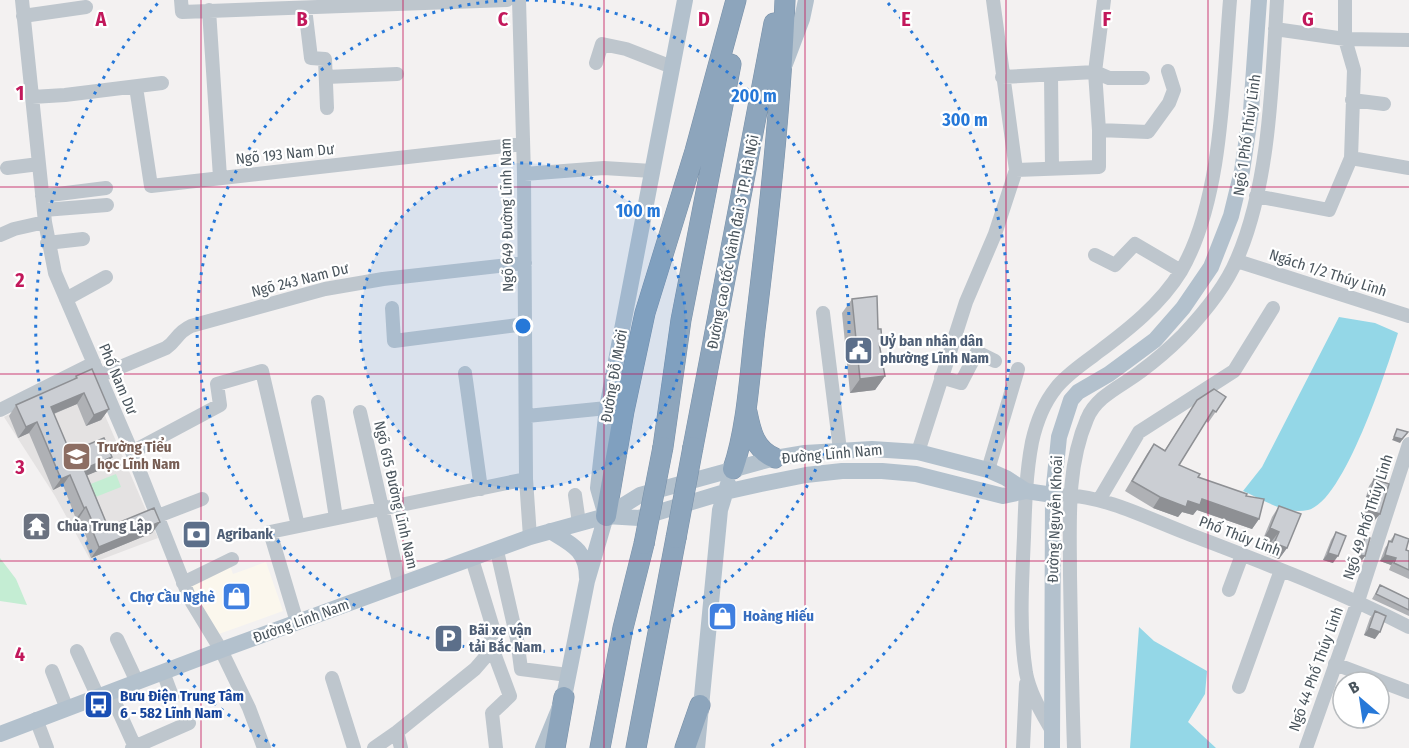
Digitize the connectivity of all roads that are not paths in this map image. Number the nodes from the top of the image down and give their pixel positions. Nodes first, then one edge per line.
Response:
1 (22, 0) edge
2 (181, 0) edge
3 (507, 0) edge
4 (519, 0) edge
5 (685, 0) edge
6 (736, 0) edge
7 (744, 0) edge
8 (778, 0) edge
9 (785, 0) edge
10 (806, 0) edge
11 (993, 0) edge
12 (1104, 0) edge
13 (1230, 0) edge
14 (1259, 0) edge
15 (1277, 0) edge
16 (1345, 0) edge
17 (86, 7) dead end
18 (305, 8) junction
19 (209, 10) junction
20 (23, 16) junction
21 (1275, 29) junction
22 (1345, 39) junction
23 (1409, 40) edge
24 (596, 63) dead end
25 (672, 67) junction
26 (783, 70) junction
27 (1168, 71) dead end
28 (1095, 72) junction
29 (397, 74) dead end
30 (1051, 75) junction
31 (326, 77) junction
32 (1002, 77) junction
33 (1143, 78) dead end
34 (162, 83) dead end
35 (136, 87) junction
36 (32, 97) junction
37 (1352, 100) junction
38 (1384, 104) dead end
39 (327, 108) dead end
40 (1099, 130) junction
41 (522, 144) junction
42 (1351, 158) junction
43 (39, 164) junction
44 (7, 168) dead end
45 (1052, 168) junction
46 (1409, 168) edge
47 (1016, 170) junction
48 (652, 171) junction
49 (524, 174) junction
50 (220, 177) junction
51 (106, 188) dead end
52 (42, 196) junction
53 (1256, 196) junction
54 (107, 205) dead end
55 (44, 216) junction
56 (0, 235) edge
57 (83, 239) dead end
58 (47, 243) junction
59 (1095, 255) dead end
60 (1236, 261) junction
61 (525, 263) junction
62 (1181, 271) junction
63 (106, 277) dead end
64 (66, 300) junction
65 (392, 308) dead end
66 (1273, 308) dead end
67 (823, 314) dead end
68 (1409, 316) edge
69 (525, 324) junction
70 (995, 361) dead end
71 (96, 369) junction
72 (1018, 369) dead end
73 (465, 373) dead end
74 (941, 377) junction
75 (318, 402) dead end
76 (746, 403) junction
77 (607, 408) junction
78 (0, 410) edge
79 (360, 412) dead end
80 (527, 416) junction
81 (1409, 444) edge
82 (840, 450) junction
83 (132, 452) junction
84 (918, 452) junction
85 (775, 458) junction
86 (733, 469) junction
87 (988, 470) junction
88 (526, 479) junction
89 (481, 489) junction
90 (1026, 491) junction
91 (725, 492) junction
92 (575, 495) dead end
93 (1053, 495) junction
94 (1072, 495) junction
95 (202, 499) dead end
96 (1099, 500) junction
97 (383, 509) junction
98 (158, 516) junction
99 (606, 516) junction
100 (336, 518) junction
101 (579, 523) junction
102 (298, 526) junction
103 (550, 531) junction
104 (530, 537) junction
105 (497, 550) junction
106 (1242, 555) junction
107 (232, 559) dead end
108 (472, 559) junction
109 (1281, 570) junction
110 (587, 581) junction
111 (183, 583) junction
112 (400, 586) junction
113 (1229, 590) dead end
114 (1358, 601) junction
115 (297, 622) junction
116 (1409, 627) edge
117 (117, 639) dead end
118 (491, 645) junction
119 (221, 650) junction
120 (77, 651) dead end
121 (1335, 664) junction
122 (52, 671) dead end
123 (163, 672) junction
124 (568, 675) junction
125 (1027, 675) junction
126 (332, 678) dead end
127 (137, 682) junction
128 (1239, 687) dead end
129 (1409, 692) edge
130 (104, 694) junction
131 (172, 696) dead end
132 (564, 697) junction
133 (700, 705) junction
134 (67, 709) junction
135 (36, 719) junction
136 (189, 723) dead end
137 (397, 732) junction
138 (0, 734) edge
139 (1051, 742) edge
140 (139, 746) edge
141 (47, 748) edge
142 (264, 748) edge
143 (354, 748) edge
144 (374, 748) edge
145 (401, 748) edge
146 (496, 748) edge
147 (543, 748) edge
148 (555, 748) edge
149 (600, 748) edge
150 (636, 748) edge
151 (685, 748) edge
152 (697, 748) edge
153 (1023, 748) edge
154 (1074, 748) edge
155 (1306, 748) edge

1 - 20 street, Phố Nam Dư
2 - 19 street
3 - 18 street
4 - 41 street, Ngõ 649 Đường Lĩnh Nam
5 - 25 main road, Đường Đỗ Mười
6 - 99 highway
7 - 149 highway, bridge
8 - 150 highway, Đường cao tốc Vành đai 3 TP. Hà Nội, bridge
9 - 26 highway
10 - 26 main road
11 - 32 street
12 - 28 street
13 - 62 street, Đường Nguyễn Khoái
14 - 93 main road, Đường Nguyễn Khoái
15 - 21 street, Ngõ 1 Phố Thúy Lĩnh
16 - 22 street
17 - 20 street
18 - 19 street
18 - 31 street
19 - 50 street
20 - 36 street, Phố Nam Dư
21 - 22 street
21 - 53 street, Ngõ 1 Phố Thúy Lĩnh
22 - 23 street
22 - 37 street
24 - 25 street
25 - 48 main road, Đường Đỗ Mười
26 - 76 highway
27 - 40 street
28 - 30 street
28 - 33 street
28 - 40 street
29 - 31 street
30 - 32 street
30 - 45 street
31 - 39 street
32 - 47 street
34 - 35 street
35 - 36 street
35 - 50 street, Ngõ 193 Nam Dư
36 - 43 street, Phố Nam Dư
37 - 38 street
37 - 42 street
40 - 45 street
41 - 49 street, Ngõ 649 Đường Lĩnh Nam
41 - 50 street, Ngõ 193 Nam Dư
42 - 46 street
42 - 53 street
43 - 44 street
43 - 52 street, Phố Nam Dư
45 - 47 street
47 - 74 street
48 - 49 street
48 - 77 main road, Đường Đỗ Mười
49 - 61 street, Ngõ 649 Đường Lĩnh Nam
51 - 52 street
52 - 55 street, Phố Nam Dư
53 - 60 street, Ngõ 1 Phố Thúy Lĩnh
54 - 55 street
55 - 56 street
55 - 58 street, Phố Nam Dư
57 - 58 street
58 - 64 street, Phố Nam Dư
59 - 62 street
60 - 68 street, Ngách 1/2 Thúy Lĩnh
60 - 94 street, Ngõ 1 Phố Thúy Lĩnh
61 - 69 street, Ngõ 649 Đường Lĩnh Nam
61 - 71 street, Ngõ 243 Nam Dư
62 - 90 street, Đường Nguyễn Khoái
63 - 64 street
64 - 71 street, Phố Nam Dư
65 - 69 street
66 - 96 street
67 - 82 street
69 - 80 street, Ngõ 649 Đường Lĩnh Nam
70 - 74 street
71 - 78 street, Ngõ 243 Nam Dư
71 - 83 street, Phố Nam Dư
72 - 87 street
73 - 89 street
74 - 84 street
75 - 100 street
76 - 85 highway
76 - 86 highway
77 - 80 street
77 - 99 main road, Đường Đỗ Mười
79 - 97 street, Ngõ 615 Đường Lĩnh Nam
80 - 88 street, Ngõ 649 Đường Lĩnh Nam
81 - 114 street, Ngõ 49 Phố Thúy Lĩnh
82 - 84 main road, Đường Lĩnh Nam
82 - 85 main road, Đường Lĩnh Nam
83 - 98 street, Phố Nam Dư
83 - 102 street
84 - 87 main road, Đường Lĩnh Nam
85 - 86 main road, Đường Lĩnh Nam
86 - 91 main road
86 - 99 main road, Đường Lĩnh Nam
87 - 90 main road, Đường Lĩnh Nam
88 - 89 street
88 - 104 street, Ngõ 649 Đường Lĩnh Nam
89 - 97 street
90 - 91 main road, Đường Lĩnh Nam
90 - 93 main road, Đường Lĩnh Nam
90 - 125 street, Đường Nguyễn Khoái
91 - 99 main road, Đường Lĩnh Nam
91 - 133 main road
92 - 101 street
93 - 94 street, Phố Thúy Lĩnh
93 - 139 main road, Đường Nguyễn Khoái
94 - 96 street, Phố Thúy Lĩnh
94 - 154 street, Ngõ 1 Phố Thúy Lĩnh
95 - 98 street
96 - 106 street, Phố Thúy Lĩnh
97 - 100 street
97 - 112 street, Ngõ 615 Đường Lĩnh Nam
98 - 111 street, Phố Nam Dư
99 - 101 main road, Đường Lĩnh Nam
99 - 110 main road
100 - 102 street
101 - 103 main road, Đường Lĩnh Nam
102 - 115 street
103 - 104 main road, Đường Lĩnh Nam
103 - 110 main road
104 - 105 main road, Đường Lĩnh Nam
105 - 108 main road, Đường Lĩnh Nam
105 - 124 street
106 - 109 street, Phố Thúy Lĩnh
106 - 113 street
107 - 111 street
108 - 112 main road, Đường Lĩnh Nam
108 - 118 street
109 - 114 street, Phố Thúy Lĩnh
109 - 128 street
110 - 124 main road
111 - 119 street, Phố Nam Dư
112 - 115 main road, Đường Lĩnh Nam
114 - 116 street, Phố Thúy Lĩnh
114 - 121 street, Ngõ 44 Phố Thúy Lĩnh
115 - 119 main road, Đường Lĩnh Nam
117 - 127 street
118 - 137 street
118 - 146 street
119 - 123 main road, Đường Lĩnh Nam
119 - 142 street, Phố Nam Dư
120 - 130 street
121 - 129 street
121 - 155 street, Ngõ 44 Phố Thúy Lĩnh
122 - 134 street
123 - 127 main road, Đường Lĩnh Nam
123 - 131 street
124 - 132 main road
125 - 139 street
125 - 153 street
126 - 143 street
127 - 130 main road, Đường Lĩnh Nam
130 - 134 main road, Đường Lĩnh Nam
130 - 140 street
132 - 147 main road
132 - 148 highway
133 - 151 highway
133 - 152 main road
134 - 135 main road, Đường Lĩnh Nam
135 - 138 main road, Đường Lĩnh Nam
135 - 141 street
136 - 140 street
137 - 144 street
137 - 145 street

